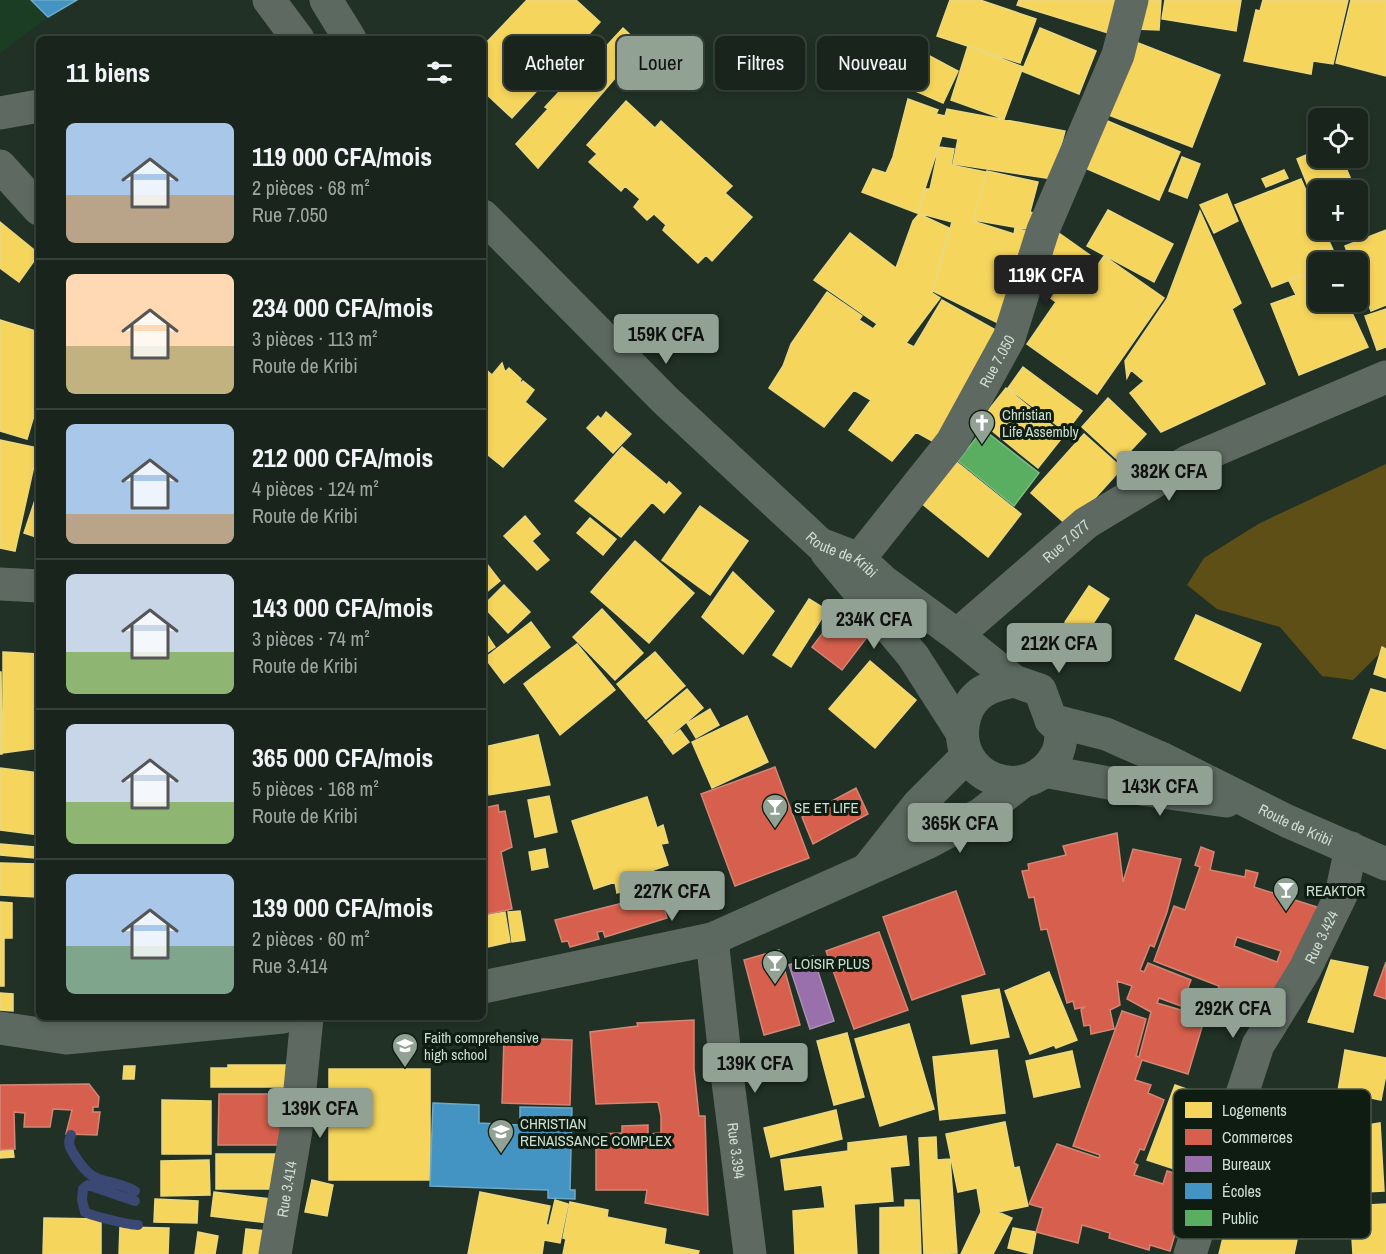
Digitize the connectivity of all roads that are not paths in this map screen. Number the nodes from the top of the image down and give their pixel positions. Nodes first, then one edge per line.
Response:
1 (269, 0) edge
2 (326, 0) edge
3 (1132, 0) edge
4 (296, 36) edge
5 (348, 36) edge
6 (36, 107) edge
7 (0, 113) edge
8 (0, 166) edge
9 (36, 206) edge
10 (486, 219) edge
11 (1386, 377) edge
12 (820, 544) junction
13 (859, 559) junction
14 (0, 584) edge
15 (36, 586) edge
16 (957, 635) junction
17 (1014, 681) junction
18 (1051, 720) junction
19 (964, 743) junction
20 (1033, 777) junction
21 (1287, 821) junction
22 (1351, 848) junction
23 (1386, 864) edge
24 (866, 870) junction
25 (712, 939) junction
26 (486, 986) edge
27 (252, 1020) edge
28 (307, 1020) edge
29 (0, 1028) edge
30 (1244, 1089) edge
31 (1195, 1239) edge
32 (275, 1254) edge
33 (750, 1254) edge
34 (1190, 1254) edge

1 - 4 street
2 - 5 main road
3 - 13 street, Rue 7.050
6 - 7 street
8 - 9 street
10 - 12 main road, Route de Kribi
11 - 16 street, Rue 7.077
12 - 13 main road, Route de Kribi
12 - 19 main road
13 - 16 main road, Route de Kribi
14 - 15 street
16 - 17 main road, Route de Kribi
17 - 18 main road, Route de Kribi
17 - 19 main road
18 - 20 main road
18 - 21 main road, Route de Kribi
19 - 20 main road
19 - 24 main road
20 - 21 main road
20 - 24 main road
21 - 22 main road, Route de Kribi
22 - 23 main road, Route de Kribi
22 - 30 street, Rue 3.424
24 - 25 main road
25 - 26 main road
25 - 33 street, Rue 3.394
27 - 29 main road
28 - 32 street, Rue 3.414
31 - 34 street, Rue 3.424

